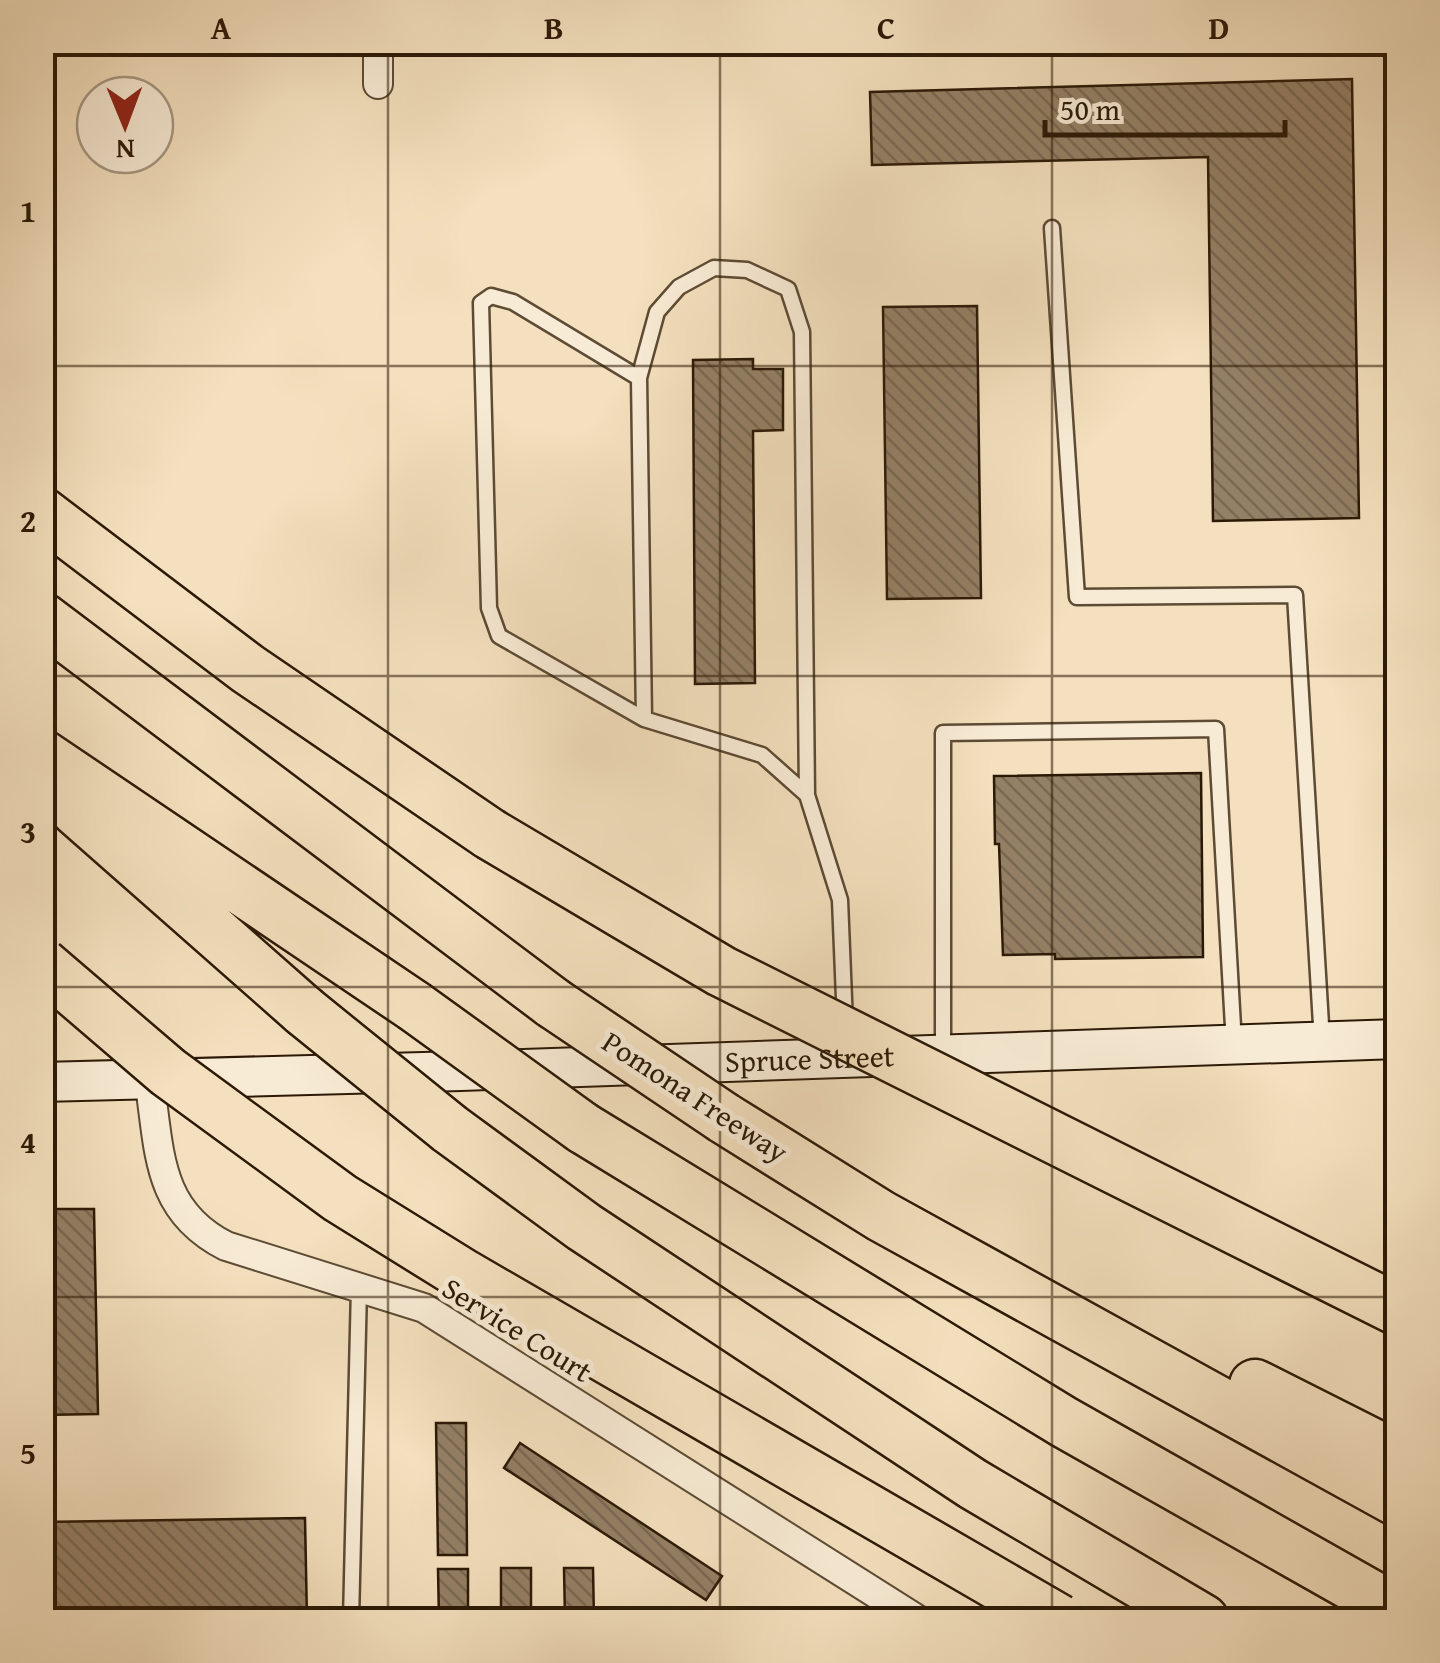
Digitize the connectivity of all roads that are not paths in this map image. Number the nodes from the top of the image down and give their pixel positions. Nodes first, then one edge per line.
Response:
1 (378, 42) edge
2 (378, 84) dead end
3 (1052, 228) dead end
4 (638, 378) junction
5 (42, 513) edge
6 (42, 618) edge
7 (644, 718) junction
8 (42, 756) edge
9 (42, 780) edge
10 (808, 796) junction
11 (42, 964) edge
12 (1398, 1039) edge
13 (1322, 1042) junction
14 (1234, 1045) junction
15 (942, 1054) junction
16 (846, 1058) junction
17 (149, 1079) junction
18 (42, 1082) edge
19 (881, 1216) junction
20 (359, 1288) junction
21 (1398, 1310) edge
22 (1398, 1457) edge
23 (974, 1484) junction
24 (1398, 1501) edge
25 (1398, 1610) edge
26 (911, 1619) edge
27 (351, 1620) edge
28 (1059, 1620) edge
29 (1203, 1620) edge
30 (1240, 1620) edge

1 - 2 street
3 - 13 lane
4 - 7 lane
4 - 7 lane
4 - 10 lane
5 - 21 highway, bridge
6 - 19 highway, Pomona Freeway, bridge
7 - 10 lane
8 - 25 highway, bridge
9 - 23 highway, bridge
10 - 16 lane
11 - 28 highway, bridge
12 - 13 main road, Spruce Street
13 - 14 main road, Spruce Street
14 - 15 main road, Spruce Street
14 - 15 lane
15 - 16 main road, Spruce Street
16 - 17 main road, Spruce Street
17 - 18 main road, Spruce Street
17 - 20 street, Service Court
19 - 22 highway
19 - 24 highway, Pomona Freeway
20 - 26 street, Service Court
20 - 27 lane
23 - 29 highway
23 - 30 highway

